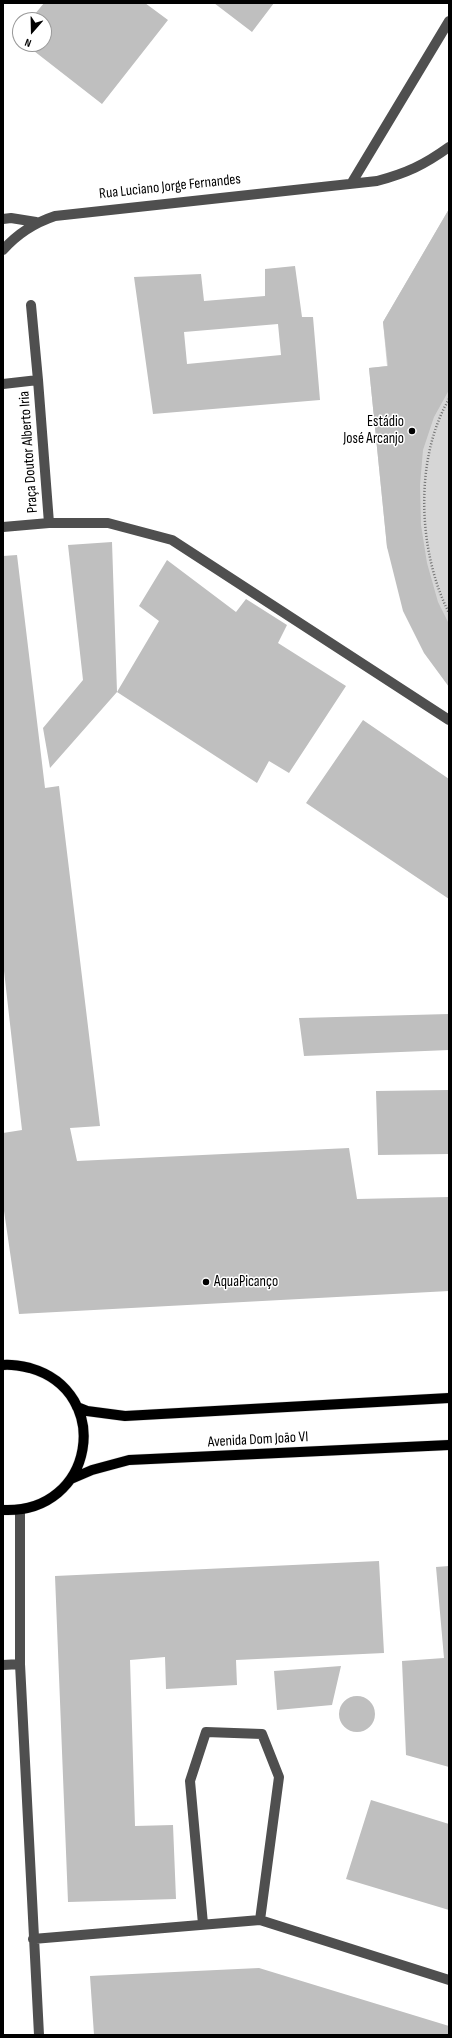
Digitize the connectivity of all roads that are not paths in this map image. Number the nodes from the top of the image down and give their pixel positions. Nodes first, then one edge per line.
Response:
1 (449, 21) edge
2 (449, 147) edge
3 (351, 184) junction
4 (3, 219) edge
5 (36, 222) junction
6 (3, 250) edge
7 (31, 305) dead end
8 (38, 380) junction
9 (3, 384) edge
10 (49, 523) junction
11 (3, 527) edge
12 (449, 720) edge
13 (3, 1365) edge
14 (449, 1398) edge
15 (77, 1407) junction
16 (449, 1445) edge
17 (71, 1480) junction
18 (3, 1510) edge
19 (20, 1510) junction
20 (20, 1664) junction
21 (3, 1665) edge
22 (260, 1920) junction
23 (203, 1924) junction
24 (33, 1939) junction
25 (449, 1980) edge
26 (39, 2035) edge

1 - 3 street
2 - 3 street, Rua Luciano Jorge Fernandes
3 - 5 street, Rua Luciano Jorge Fernandes
4 - 5 street
5 - 6 street, Rua Luciano Jorge Fernandes
7 - 8 street, Praça Doutor Alberto Iria
8 - 9 street, Praça Doutor Alberto Iria
8 - 10 street, Praça Doutor Alberto Iria
10 - 11 street, Praça Doutor Alberto Iria
10 - 12 street
13 - 15 main road
14 - 15 main road, Avenida Dom João VI
15 - 17 main road
16 - 17 main road, Avenida Dom João VI
17 - 19 main road
18 - 19 main road
19 - 20 street
20 - 21 street
20 - 24 street
22 - 23 street
22 - 23 street
22 - 25 street
23 - 24 street
24 - 26 street

